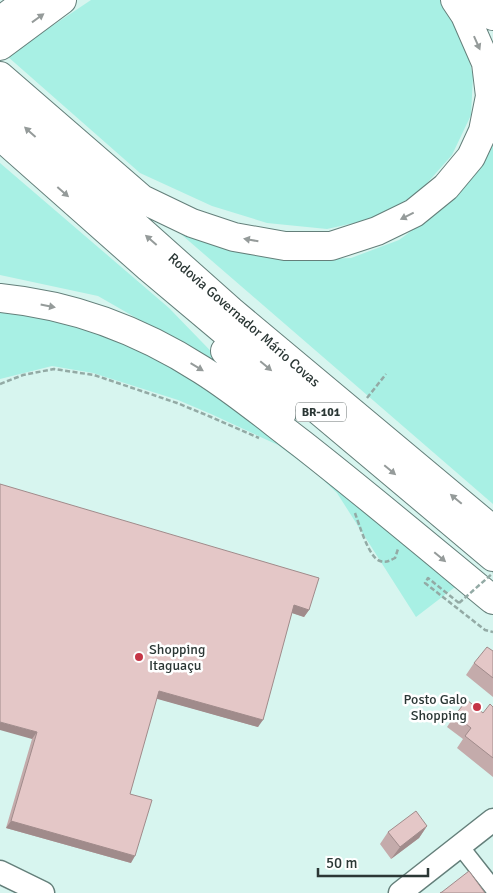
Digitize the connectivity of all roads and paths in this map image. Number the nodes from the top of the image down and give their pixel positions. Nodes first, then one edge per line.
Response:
1 (28, 0) edge
2 (62, 0) edge
3 (455, 0) edge
4 (483, 0) edge
5 (493, 16) edge
6 (4, 31) edge
7 (0, 76) edge
8 (0, 105) edge
9 (0, 136) edge
10 (148, 267) junction
11 (0, 298) edge
12 (386, 374) dead end
13 (0, 384) edge
14 (355, 414) junction
15 (261, 440) dead end
16 (335, 470) junction
17 (360, 514) dead end
18 (493, 530) edge
19 (397, 542) dead end
20 (493, 557) edge
21 (493, 573) edge
22 (493, 600) edge
23 (493, 632) edge
24 (493, 820) edge
25 (460, 846) junction
26 (0, 872) edge
27 (493, 888) edge
28 (43, 893) edge
29 (400, 893) edge

1 - 6 highway
6 -> 2 highway
3 -> 7 highway
4 - 5 highway
14 -> 8 highway, Rodovia Governador Mário Covas / BR-101
9 -> 10 highway, Rodovia Governador Mário Covas / BR-101
10 - 16 highway
10 -> 20 highway, Rodovia Governador Mário Covas / BR-101
11 -> 16 highway
12 - 14 path
13 - 15 path
18 -> 14 highway, Rodovia Governador Mário Covas / BR-101
16 -> 22 highway
17 - 19 path
21 - 23 path, bridge
24 - 25 main road
25 - 27 street
25 - 29 main road
26 - 28 main road

